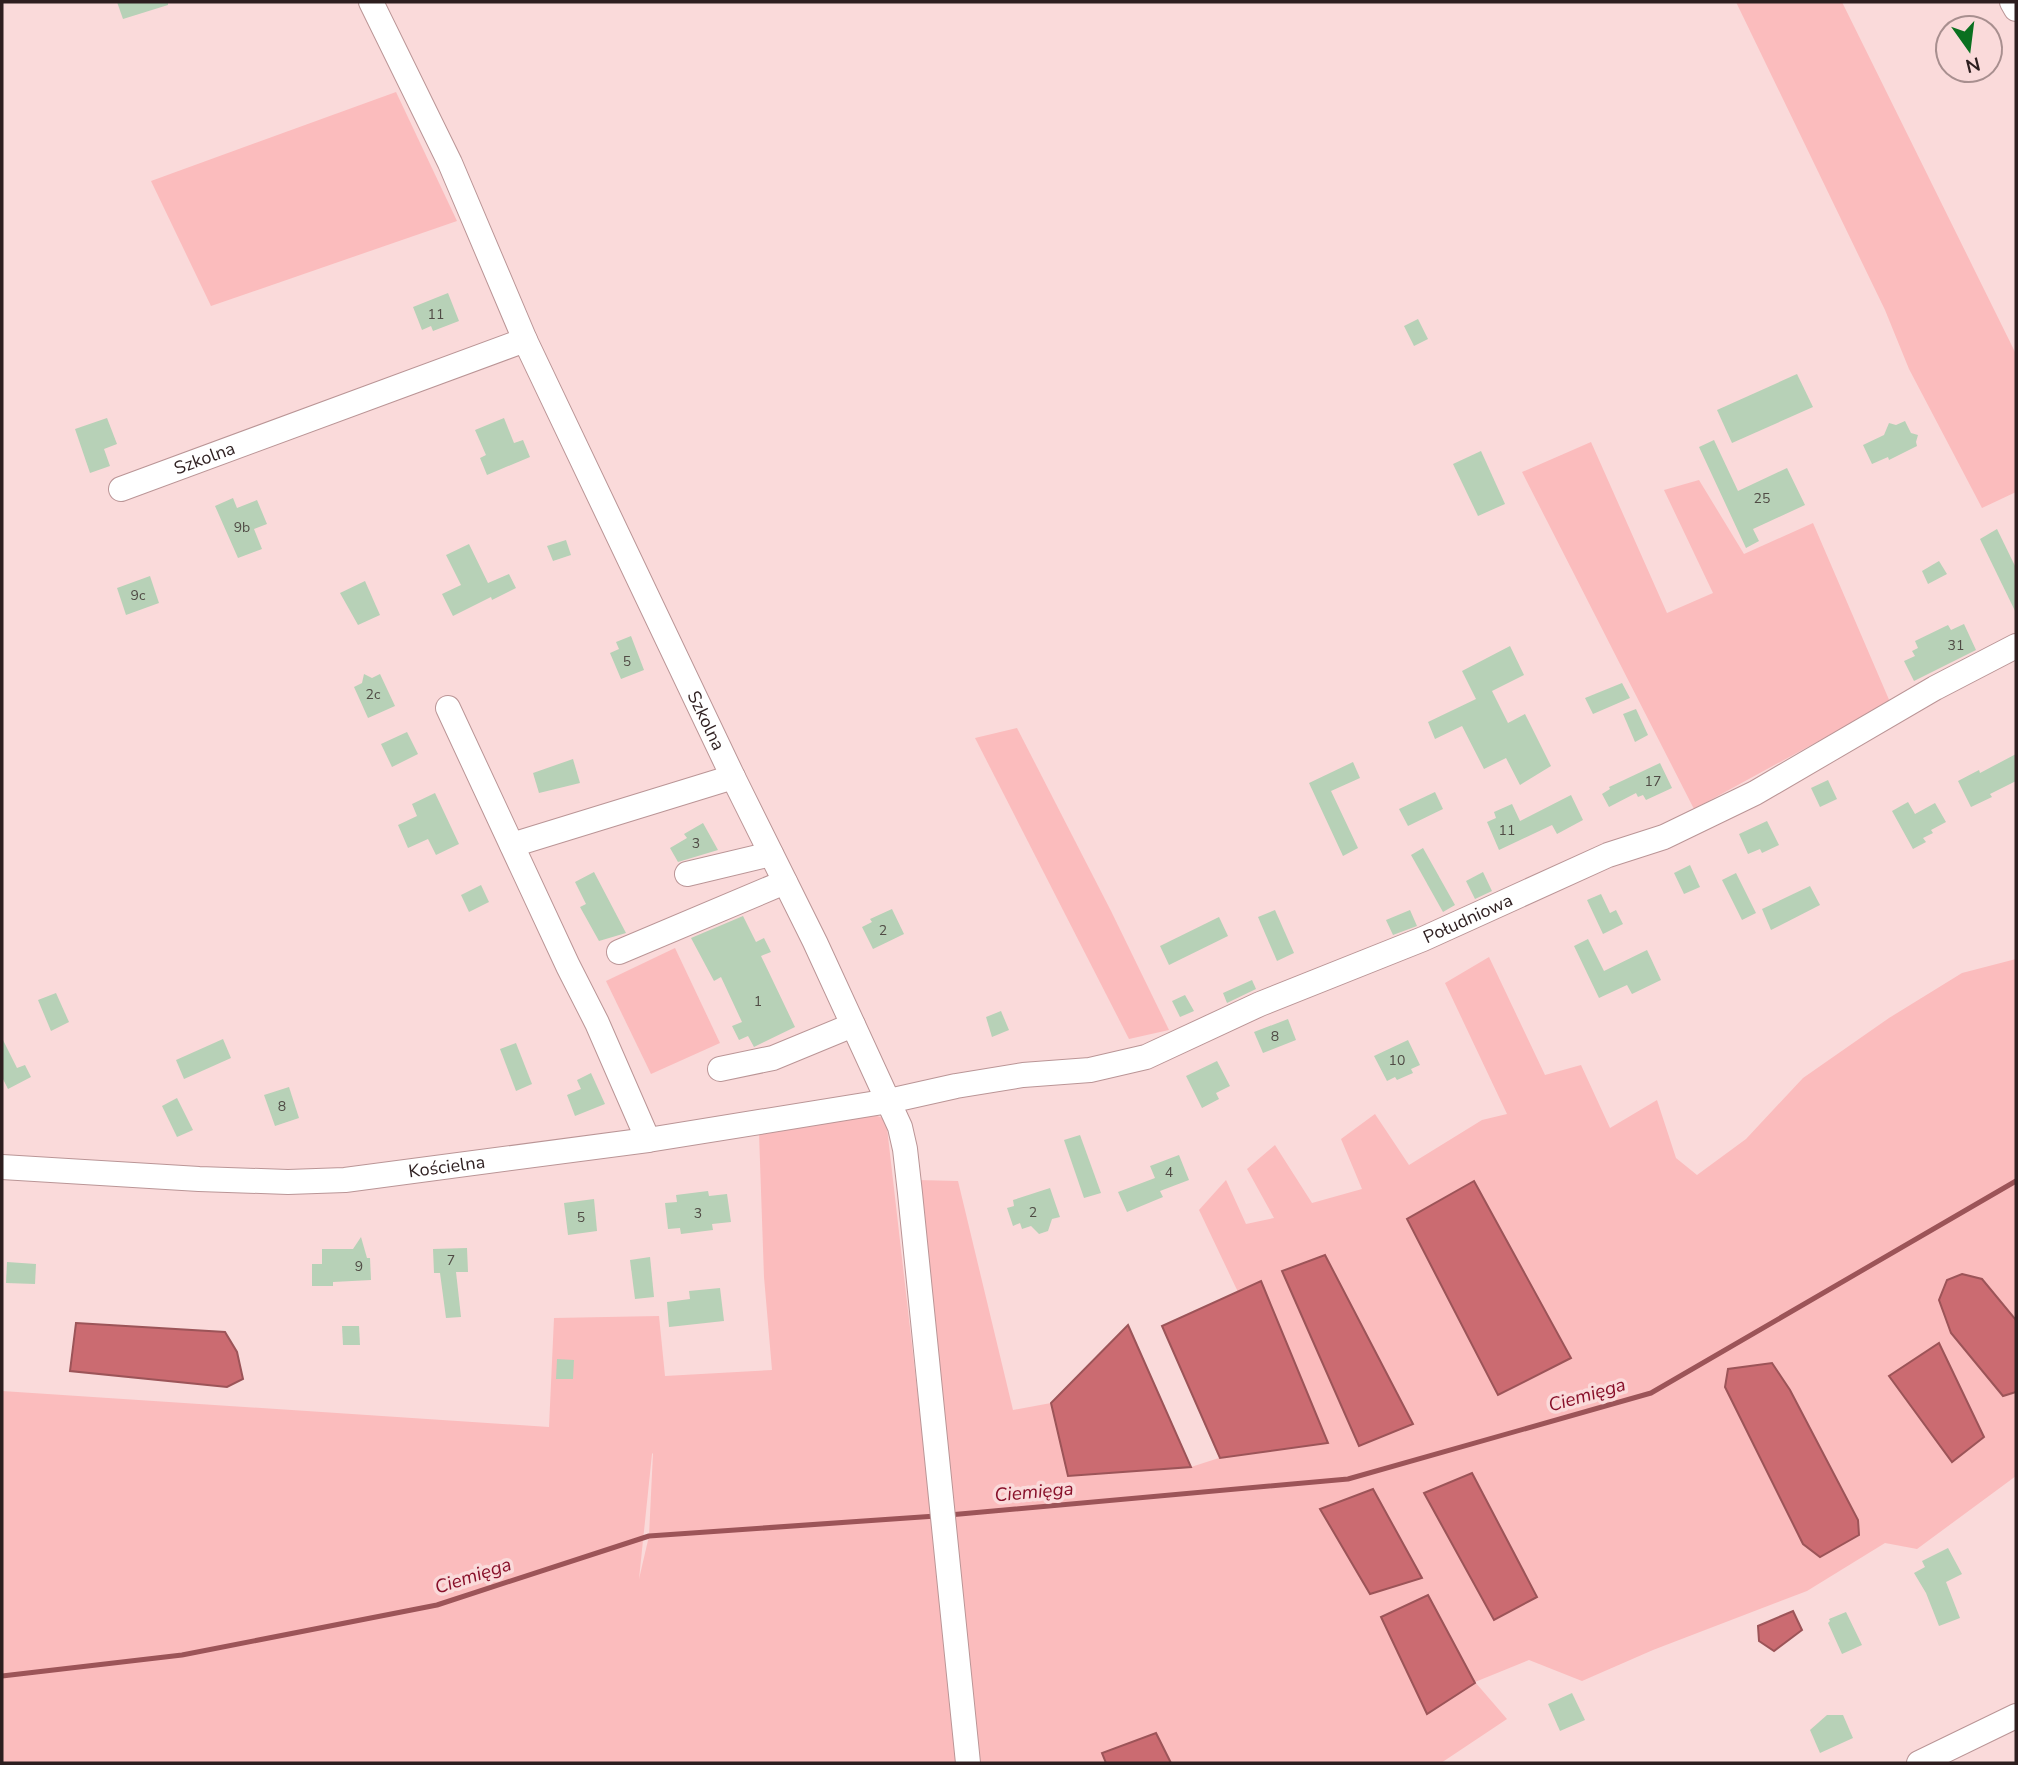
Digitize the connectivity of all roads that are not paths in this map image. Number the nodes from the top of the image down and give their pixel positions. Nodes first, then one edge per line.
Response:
1 (371, 2) edge
2 (2012, 2) edge
3 (2016, 9) edge
4 (526, 340) junction
5 (121, 489) dead end
6 (2016, 646) edge
7 (448, 708) dead end
8 (733, 777) junction
9 (512, 845) junction
10 (771, 854) junction
11 (687, 874) dead end
12 (785, 882) junction
13 (619, 952) dead end
14 (853, 1025) junction
15 (720, 1069) dead end
16 (888, 1101) junction
17 (648, 1140) junction
18 (2, 1167) edge
19 (2016, 1716) edge
20 (968, 1763) edge
21 (1919, 1763) edge

1 - 4 street, Szkolna
2 - 3 street
4 - 5 street, Szkolna
4 - 8 street, Szkolna
6 - 16 street, Południowa
7 - 9 street
8 - 9 street
8 - 10 street, Szkolna
9 - 17 street
10 - 11 street
10 - 12 street, Szkolna
12 - 13 street
12 - 14 street, Szkolna
14 - 15 street
14 - 16 street, Szkolna
16 - 17 street, Kościelna
16 - 20 street, Szkolna
17 - 18 street, Kościelna
19 - 21 street

